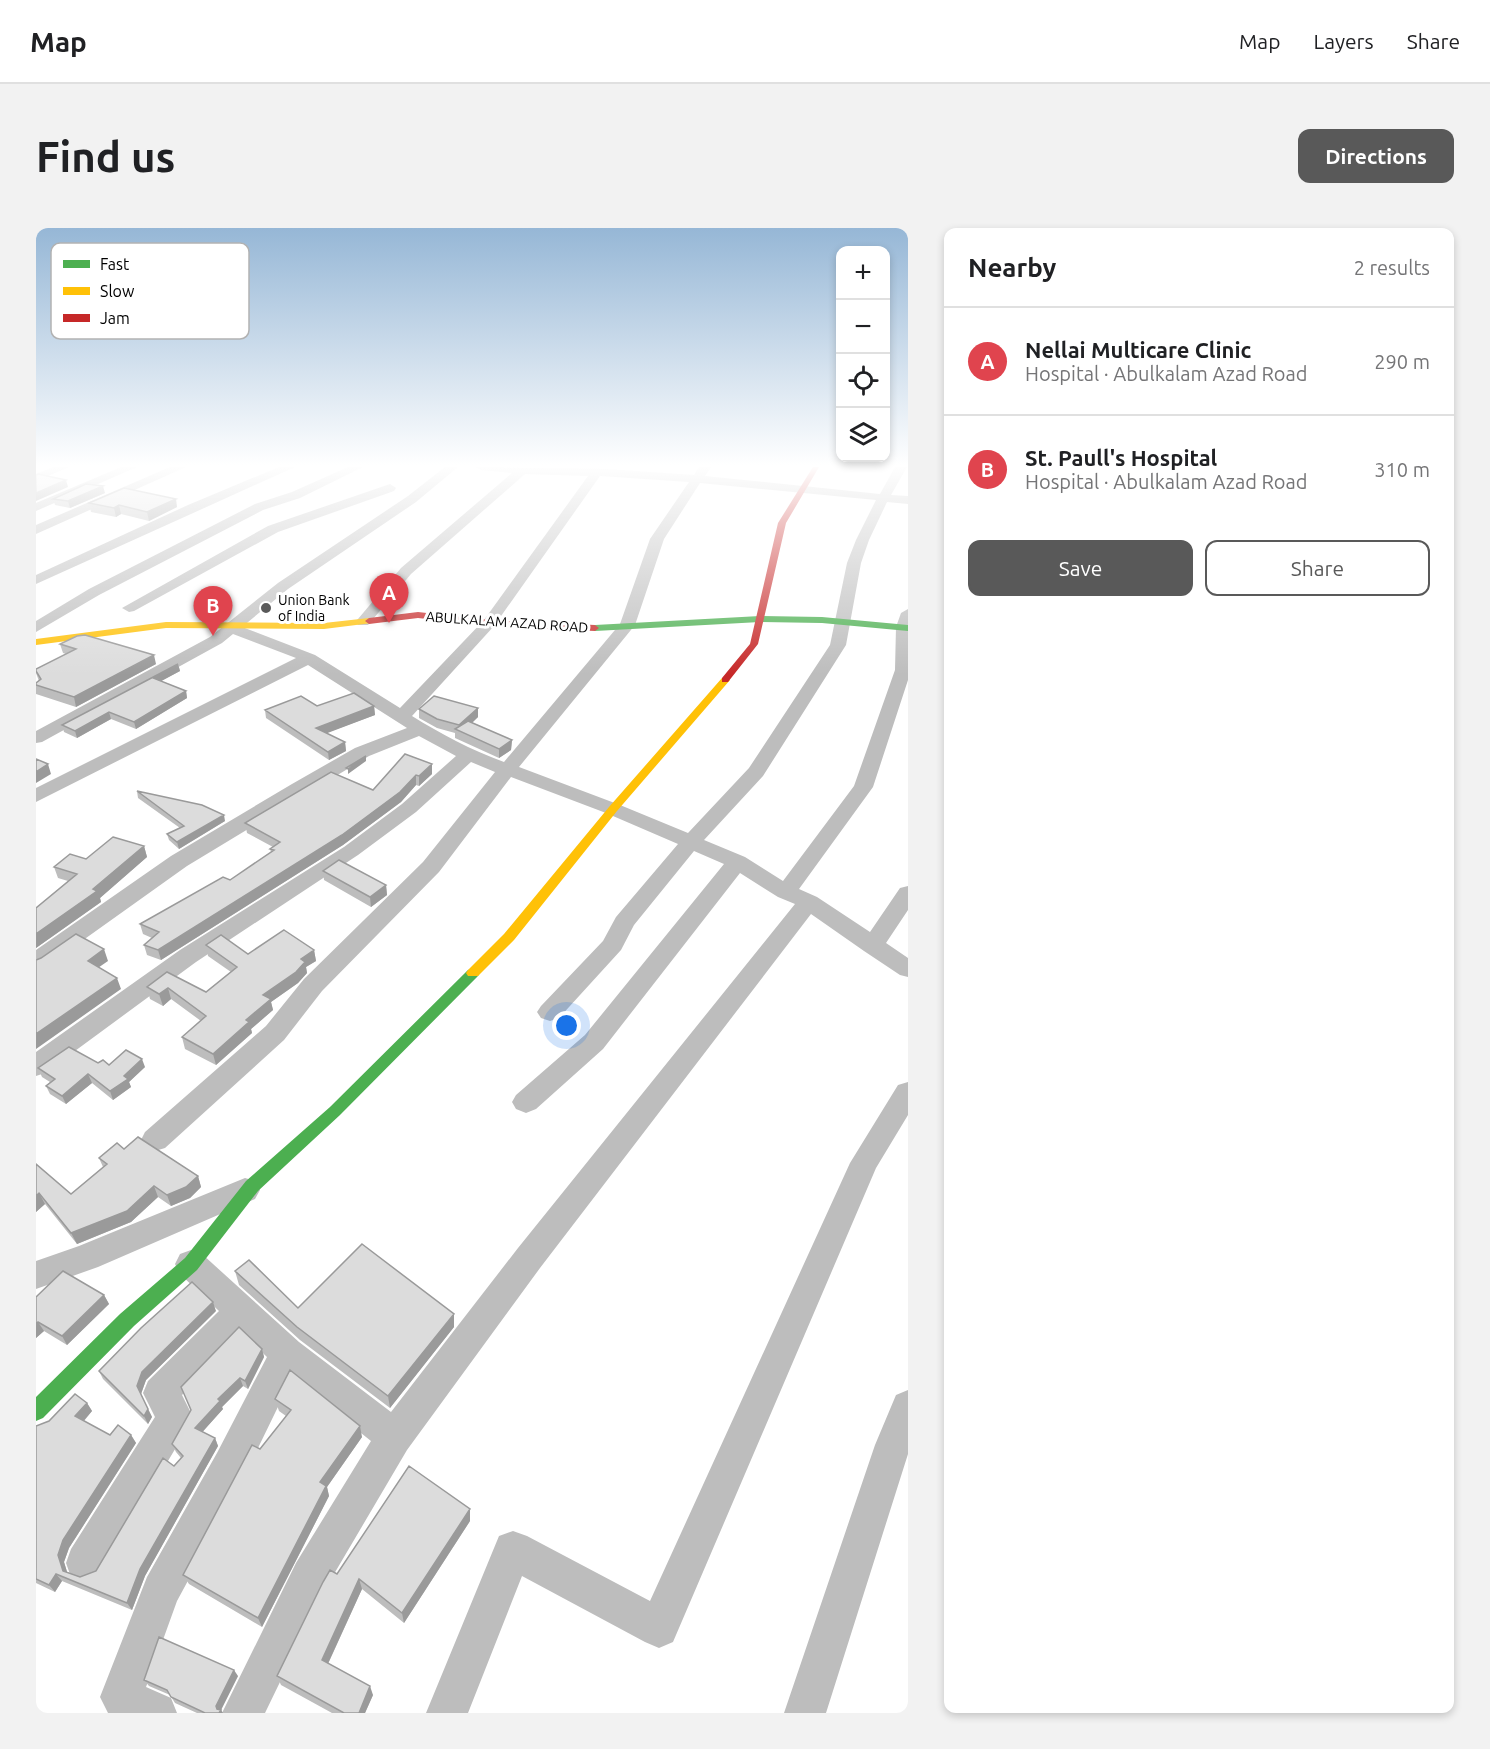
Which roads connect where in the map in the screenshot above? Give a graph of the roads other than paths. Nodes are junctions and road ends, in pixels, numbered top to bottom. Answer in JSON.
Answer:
{"nodes":[{"id":1,"x":131,"y":536,"type":"edge"},
{"id":2,"x":202,"y":536,"type":"edge"},
{"id":3,"x":261,"y":536,"type":"edge"},
{"id":4,"x":356,"y":536,"type":"edge"},
{"id":5,"x":446,"y":536,"type":"edge"},
{"id":6,"x":551,"y":536,"type":"edge"},
{"id":7,"x":659,"y":536,"type":"edge"},
{"id":8,"x":779,"y":536,"type":"edge"},
{"id":9,"x":866,"y":536,"type":"edge"},
{"id":10,"x":36,"y":580,"type":"edge"},
{"id":11,"x":129,"y":608,"type":"dead end"},
{"id":12,"x":760,"y":619,"type":"junction"},
{"id":13,"x":363,"y":622,"type":"junction"},
{"id":14,"x":846,"y":622,"type":"junction"},
{"id":15,"x":489,"y":623,"type":"junction"},
{"id":16,"x":907,"y":623,"type":"edge"},
{"id":17,"x":627,"y":625,"type":"junction"},
{"id":18,"x":234,"y":626,"type":"junction"},
{"id":19,"x":38,"y":639,"type":"edge"},
{"id":20,"x":309,"y":658,"type":"junction"},
{"id":21,"x":402,"y":716,"type":"junction"},
{"id":22,"x":420,"y":729,"type":"junction"},
{"id":23,"x":36,"y":738,"type":"edge"},
{"id":24,"x":468,"y":755,"type":"junction"},
{"id":25,"x":508,"y":770,"type":"junction"},
{"id":26,"x":36,"y":796,"type":"edge"},
{"id":27,"x":613,"y":809,"type":"junction"},
{"id":28,"x":691,"y":842,"type":"junction"},
{"id":29,"x":737,"y":861,"type":"junction"},
{"id":30,"x":908,"y":893,"type":"edge"},
{"id":31,"x":797,"y":897,"type":"junction"},
{"id":32,"x":872,"y":946,"type":"junction"},
{"id":33,"x":36,"y":962,"type":"edge"},
{"id":34,"x":908,"y":969,"type":"edge"},
{"id":35,"x":550,"y":1012,"type":"dead end"},
{"id":36,"x":36,"y":1066,"type":"edge"},
{"id":37,"x":908,"y":1092,"type":"edge"},
{"id":38,"x":526,"y":1102,"type":"dead end"},
{"id":39,"x":155,"y":1140,"type":"dead end"},
{"id":40,"x":252,"y":1186,"type":"junction"},
{"id":41,"x":191,"y":1264,"type":"junction"},
{"id":42,"x":36,"y":1275,"type":"edge"},
{"id":43,"x":241,"y":1312,"type":"junction"},
{"id":44,"x":287,"y":1353,"type":"junction"},
{"id":45,"x":908,"y":1407,"type":"edge"},
{"id":46,"x":36,"y":1411,"type":"edge"},
{"id":47,"x":394,"y":1437,"type":"junction"},
{"id":48,"x":86,"y":1563,"type":"dead end"},
{"id":49,"x":156,"y":1713,"type":"edge"},
{"id":50,"x":243,"y":1713,"type":"edge"},
{"id":51,"x":447,"y":1713,"type":"edge"},
{"id":52,"x":805,"y":1713,"type":"edge"}],
"edges":[{"from":1,"to":10,"type":"street"},
{"from":2,"to":19,"type":"street"},
{"from":3,"to":11,"type":"street"},
{"from":4,"to":18,"type":"street"},
{"from":5,"to":13,"type":"street"},
{"from":6,"to":15,"type":"street"},
{"from":7,"to":17,"type":"street"},
{"from":8,"to":12,"type":"street"},
{"from":9,"to":14,"type":"street"},
{"from":12,"to":14,"type":"street","name":"ABULKALAM AZAD ROAD"},
{"from":12,"to":17,"type":"street","name":"ABULKALAM AZAD ROAD"},
{"from":12,"to":27,"type":"street"},
{"from":13,"to":15,"type":"street","name":"ABULKALAM AZAD ROAD"},
{"from":13,"to":18,"type":"street","name":"ABULKALAM AZAD ROAD"},
{"from":14,"to":16,"type":"street","name":"ABULKALAM AZAD ROAD"},
{"from":14,"to":28,"type":"street"},
{"from":15,"to":17,"type":"street","name":"ABULKALAM AZAD ROAD"},
{"from":15,"to":21,"type":"street"},
{"from":16,"to":31,"type":"street"},
{"from":17,"to":25,"type":"street"},
{"from":18,"to":19,"type":"street","name":"ABULKALAM AZAD ROAD"},
{"from":18,"to":20,"type":"street"},
{"from":18,"to":23,"type":"street"},
{"from":20,"to":21,"type":"street"},
{"from":20,"to":26,"type":"street"},
{"from":21,"to":22,"type":"street"},
{"from":22,"to":24,"type":"street"},
{"from":22,"to":33,"type":"street"},
{"from":24,"to":25,"type":"street"},
{"from":24,"to":36,"type":"street"},
{"from":25,"to":27,"type":"street"},
{"from":25,"to":39,"type":"street"},
{"from":27,"to":28,"type":"street"},
{"from":27,"to":40,"type":"street"},
{"from":28,"to":29,"type":"street"},
{"from":28,"to":35,"type":"street"},
{"from":29,"to":31,"type":"street"},
{"from":29,"to":38,"type":"street"},
{"from":30,"to":32,"type":"street"},
{"from":31,"to":32,"type":"street"},
{"from":31,"to":47,"type":"street"},
{"from":32,"to":34,"type":"street"},
{"from":37,"to":51,"type":"street"},
{"from":40,"to":41,"type":"street"},
{"from":40,"to":42,"type":"street"},
{"from":41,"to":43,"type":"street"},
{"from":41,"to":46,"type":"street"},
{"from":43,"to":44,"type":"street"},
{"from":43,"to":48,"type":"street"},
{"from":44,"to":47,"type":"street"},
{"from":44,"to":49,"type":"street"},
{"from":45,"to":52,"type":"street"},
{"from":47,"to":50,"type":"street"}]}
